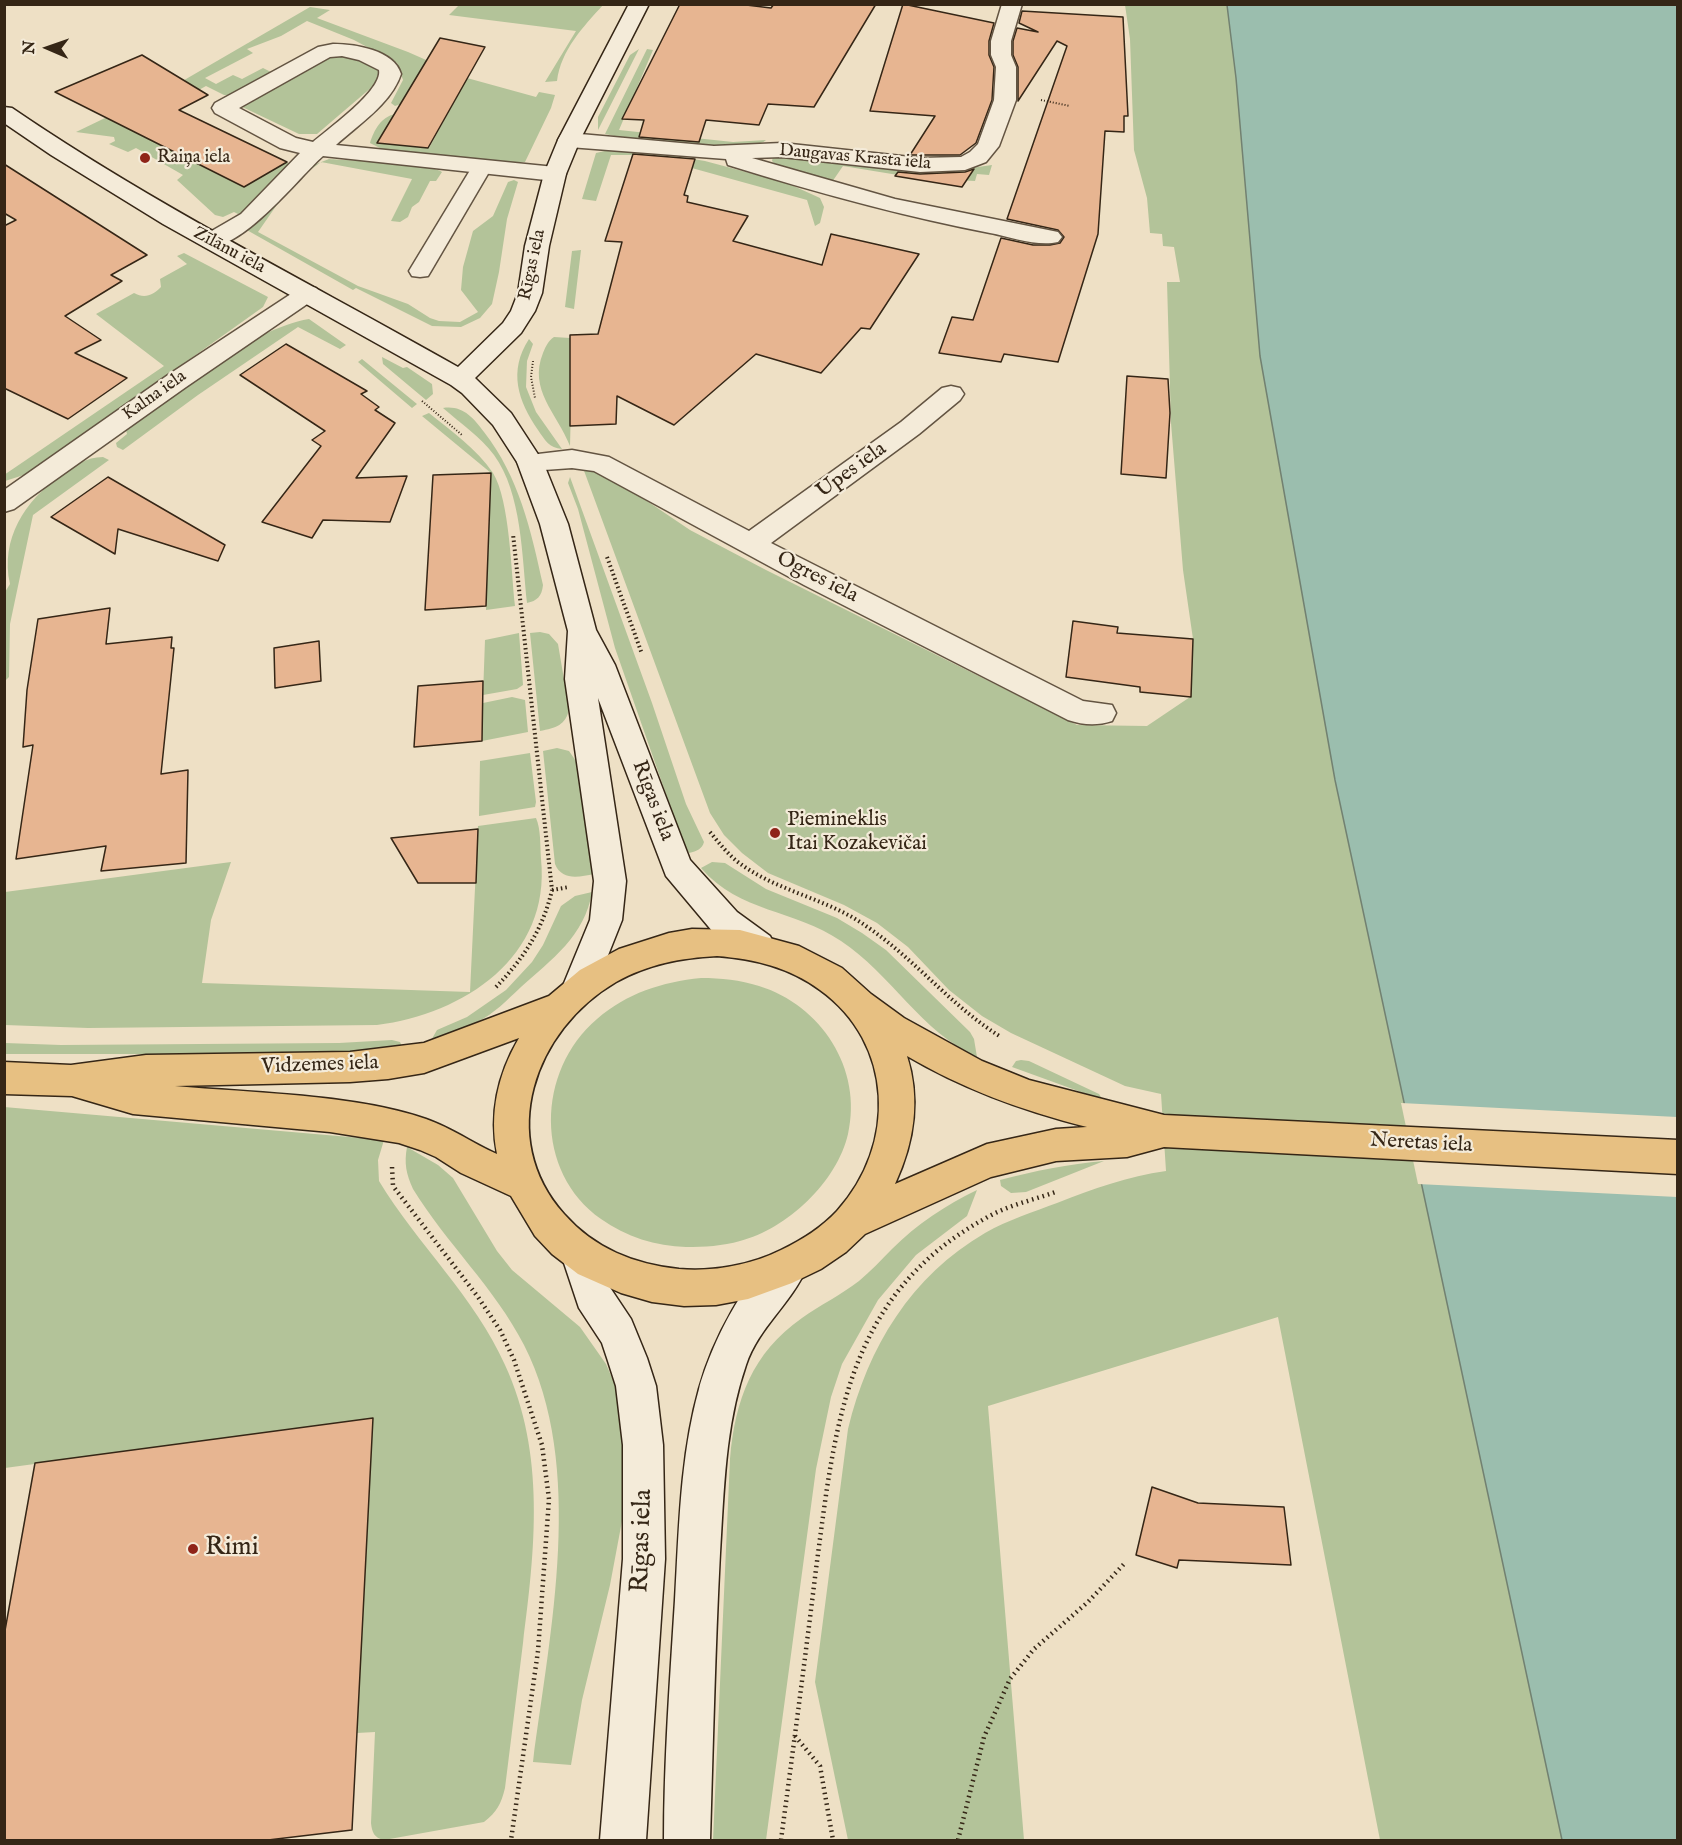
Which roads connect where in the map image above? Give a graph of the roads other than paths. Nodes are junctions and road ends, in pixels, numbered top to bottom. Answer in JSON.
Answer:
{"nodes":[{"id":1,"x":639,"y":4,"type":"edge"},
{"id":2,"x":1012,"y":4,"type":"edge"},
{"id":3,"x":4,"y":113,"type":"edge"},
{"id":4,"x":569,"y":140,"type":"junction"},
{"id":5,"x":319,"y":149,"type":"junction"},
{"id":6,"x":714,"y":153,"type":"junction"},
{"id":7,"x":482,"y":167,"type":"junction"},
{"id":8,"x":555,"y":174,"type":"junction"},
{"id":9,"x":1050,"y":237,"type":"dead end"},
{"id":10,"x":211,"y":241,"type":"junction"},
{"id":11,"x":420,"y":272,"type":"dead end"},
{"id":12,"x":308,"y":293,"type":"junction"},
{"id":13,"x":460,"y":379,"type":"junction"},
{"id":14,"x":951,"y":393,"type":"dead end"},
{"id":15,"x":530,"y":462,"type":"junction"},
{"id":16,"x":4,"y":503,"type":"edge"},
{"id":17,"x":751,"y":544,"type":"junction"},
{"id":18,"x":582,"y":630,"type":"junction"},
{"id":19,"x":1101,"y":713,"type":"dead end"},
{"id":20,"x":758,"y":946,"type":"junction"},
{"id":21,"x":569,"y":998,"type":"junction"},
{"id":22,"x":861,"y":1007,"type":"junction"},
{"id":23,"x":4,"y":1078,"type":"edge"},
{"id":24,"x":71,"y":1081,"type":"junction"},
{"id":25,"x":1164,"y":1131,"type":"junction"},
{"id":26,"x":1677,"y":1157,"type":"edge"},
{"id":27,"x":522,"y":1183,"type":"junction"},
{"id":28,"x":853,"y":1221,"type":"junction"},
{"id":29,"x":580,"y":1254,"type":"junction"},
{"id":30,"x":787,"y":1269,"type":"junction"},
{"id":31,"x":623,"y":1840,"type":"edge"},
{"id":32,"x":687,"y":1840,"type":"edge"}],
"edges":[{"from":1,"to":4,"type":"street","name":"Rīgas iela"},
{"from":2,"to":6,"type":"street","name":"Daugavas Krasta iela"},
{"from":3,"to":10,"type":"street","name":"Zīlānu iela"},
{"from":4,"to":6,"type":"street","name":"Daugavas Krasta iela"},
{"from":4,"to":8,"type":"street","name":"Rīgas iela"},
{"from":5,"to":5,"type":"street"},
{"from":5,"to":7,"type":"street"},
{"from":5,"to":10,"type":"street"},
{"from":6,"to":9,"type":"street"},
{"from":7,"to":8,"type":"street"},
{"from":7,"to":11,"type":"lane"},
{"from":8,"to":13,"type":"street","name":"Rīgas iela"},
{"from":10,"to":12,"type":"street","name":"Zīlānu iela"},
{"from":12,"to":13,"type":"street","name":"Zīlānu iela"},
{"from":12,"to":16,"type":"street","name":"Kalna iela"},
{"from":13,"to":15,"type":"street","name":"Rīgas iela"},
{"from":14,"to":17,"type":"street","name":"Upes iela"},
{"from":15,"to":17,"type":"street","name":"Ogres iela"},
{"from":15,"to":18,"type":"street","name":"Rīgas iela"},
{"from":17,"to":19,"type":"street","name":"Ogres iela"},
{"from":18,"to":20,"type":"street","name":"Rīgas iela"},
{"from":18,"to":21,"type":"street","name":"Rīgas iela"},
{"from":20,"to":21,"type":"main road"},
{"from":20,"to":22,"type":"main road"},
{"from":21,"to":24,"type":"main road","name":"Vidzemes iela"},
{"from":21,"to":27,"type":"main road"},
{"from":22,"to":25,"type":"main road"},
{"from":22,"to":28,"type":"main road"},
{"from":23,"to":24,"type":"main road","name":"Vidzemes iela"},
{"from":24,"to":27,"type":"main road","name":"Vidzemes iela"},
{"from":25,"to":26,"type":"main road","name":"Neretas iela"},
{"from":25,"to":28,"type":"main road"},
{"from":27,"to":29,"type":"main road"},
{"from":28,"to":30,"type":"main road"},
{"from":29,"to":30,"type":"main road"},
{"from":29,"to":31,"type":"street","name":"Rīgas iela"},
{"from":30,"to":32,"type":"street"}]}
